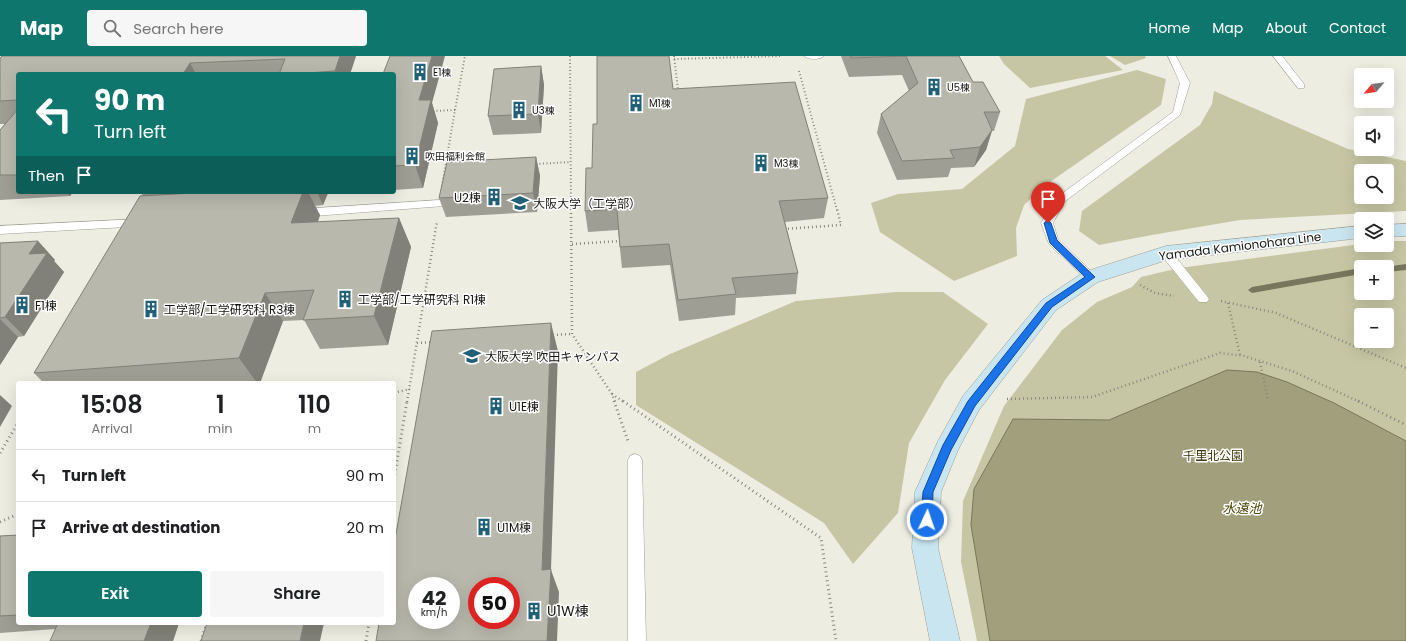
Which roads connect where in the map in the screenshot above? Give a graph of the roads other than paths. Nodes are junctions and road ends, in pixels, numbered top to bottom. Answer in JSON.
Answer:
{"nodes":[{"id":1,"x":808,"y":56,"type":"edge"},
{"id":2,"x":820,"y":56,"type":"edge"},
{"id":3,"x":1172,"y":56,"type":"edge"},
{"id":4,"x":1277,"y":56,"type":"edge"},
{"id":5,"x":1301,"y":86,"type":"dead end"},
{"id":6,"x":440,"y":204,"type":"edge"},
{"id":7,"x":292,"y":213,"type":"edge"},
{"id":8,"x":152,"y":222,"type":"edge"},
{"id":9,"x":0,"y":230,"type":"edge"},
{"id":10,"x":1406,"y":230,"type":"edge"},
{"id":11,"x":1394,"y":231,"type":"edge"},
{"id":12,"x":1354,"y":233,"type":"edge"},
{"id":13,"x":1166,"y":253,"type":"junction"},
{"id":14,"x":1091,"y":277,"type":"junction"},
{"id":15,"x":1203,"y":299,"type":"road end"},
{"id":16,"x":635,"y":460,"type":"road end"},
{"id":17,"x":637,"y":641,"type":"edge"},
{"id":18,"x":945,"y":641,"type":"edge"}],
"edges":[{"from":1,"to":2,"type":"lane"},
{"from":3,"to":14,"type":"lane"},
{"from":4,"to":5,"type":"lane"},
{"from":6,"to":7,"type":"lane"},
{"from":8,"to":9,"type":"lane"},
{"from":10,"to":11,"type":"main road"},
{"from":12,"to":13,"type":"main road","name":"Yamada Kamionohara Line"},
{"from":13,"to":14,"type":"main road","name":"Yamada Kamionohara Line"},
{"from":13,"to":15,"type":"lane"},
{"from":14,"to":18,"type":"main road","name":"Yamada Kamionohara Line"},
{"from":16,"to":17,"type":"lane"}]}
